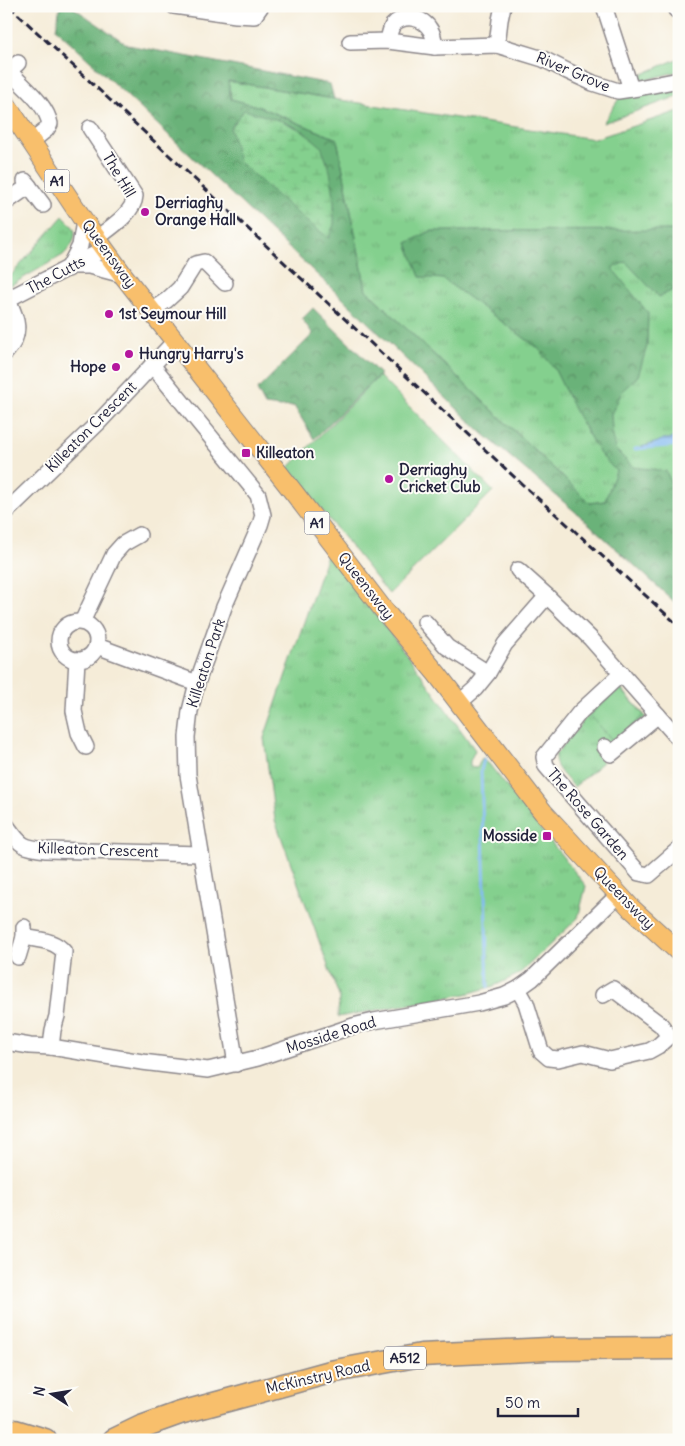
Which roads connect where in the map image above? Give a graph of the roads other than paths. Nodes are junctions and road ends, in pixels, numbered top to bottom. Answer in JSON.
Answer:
{"nodes":[{"id":1,"x":174,"y":6,"type":"edge"},
{"id":2,"x":261,"y":6,"type":"edge"},
{"id":3,"x":503,"y":6,"type":"edge"},
{"id":4,"x":604,"y":6,"type":"edge"},
{"id":5,"x":388,"y":41,"type":"junction"},
{"id":6,"x":350,"y":42,"type":"dead end"},
{"id":7,"x":497,"y":45,"type":"junction"},
{"id":8,"x":435,"y":47,"type":"junction"},
{"id":9,"x":18,"y":63,"type":"dead end"},
{"id":10,"x":679,"y":80,"type":"edge"},
{"id":11,"x":632,"y":89,"type":"junction"},
{"id":12,"x":8,"y":111,"type":"edge"},
{"id":13,"x":90,"y":128,"type":"dead end"},
{"id":14,"x":31,"y":142,"type":"junction"},
{"id":15,"x":6,"y":202,"type":"edge"},
{"id":16,"x":43,"y":205,"type":"dead end"},
{"id":17,"x":84,"y":221,"type":"junction"},
{"id":18,"x":101,"y":244,"type":"junction"},
{"id":19,"x":71,"y":267,"type":"junction"},
{"id":20,"x":123,"y":275,"type":"junction"},
{"id":21,"x":225,"y":283,"type":"dead end"},
{"id":22,"x":7,"y":300,"type":"edge"},
{"id":23,"x":151,"y":311,"type":"junction"},
{"id":24,"x":175,"y":341,"type":"junction"},
{"id":25,"x":6,"y":352,"type":"edge"},
{"id":26,"x":152,"y":365,"type":"junction"},
{"id":27,"x":6,"y":512,"type":"edge"},
{"id":28,"x":139,"y":535,"type":"dead end"},
{"id":29,"x":518,"y":570,"type":"dead end"},
{"id":30,"x":547,"y":596,"type":"junction"},
{"id":31,"x":82,"y":622,"type":"junction"},
{"id":32,"x":425,"y":622,"type":"dead end"},
{"id":33,"x":97,"y":646,"type":"junction"},
{"id":34,"x":76,"y":660,"type":"junction"},
{"id":35,"x":488,"y":673,"type":"junction"},
{"id":36,"x":622,"y":673,"type":"junction"},
{"id":37,"x":197,"y":683,"type":"junction"},
{"id":38,"x":459,"y":703,"type":"junction"},
{"id":39,"x":658,"y":715,"type":"junction"},
{"id":40,"x":679,"y":739,"type":"edge"},
{"id":41,"x":86,"y":746,"type":"dead end"},
{"id":42,"x":605,"y":747,"type":"dead end"},
{"id":43,"x":6,"y":825,"type":"edge"},
{"id":44,"x":679,"y":848,"type":"edge"},
{"id":45,"x":201,"y":854,"type":"junction"},
{"id":46,"x":619,"y":894,"type":"junction"},
{"id":47,"x":679,"y":952,"type":"edge"},
{"id":48,"x":18,"y":957,"type":"dead end"},
{"id":49,"x":611,"y":987,"type":"dead end"},
{"id":50,"x":518,"y":989,"type":"junction"},
{"id":51,"x":674,"y":1038,"type":"edge"},
{"id":52,"x":6,"y":1042,"type":"edge"},
{"id":53,"x":51,"y":1047,"type":"junction"},
{"id":54,"x":236,"y":1064,"type":"junction"},
{"id":55,"x":679,"y":1348,"type":"edge"},
{"id":56,"x":16,"y":1432,"type":"edge"},
{"id":57,"x":45,"y":1440,"type":"edge"},
{"id":58,"x":114,"y":1440,"type":"edge"}],
"edges":[{"from":1,"to":2,"type":"street"},
{"from":3,"to":7,"type":"street"},
{"from":4,"to":11,"type":"street"},
{"from":5,"to":6,"type":"street","name":"River Grove"},
{"from":5,"to":8,"type":"street","name":"River Grove"},
{"from":5,"to":8,"type":"street"},
{"from":7,"to":8,"type":"street","name":"River Grove"},
{"from":7,"to":11,"type":"street","name":"River Grove"},
{"from":9,"to":14,"type":"street"},
{"from":10,"to":11,"type":"street","name":"River Grove"},
{"from":12,"to":14,"type":"main road","name":"Queensway","number":"A1"},
{"from":13,"to":18,"type":"street","name":"The Hill"},
{"from":14,"to":17,"type":"main road","name":"Queensway","number":"A1"},
{"from":15,"to":16,"type":"street"},
{"from":17,"to":18,"type":"main road","name":"Queensway","number":"A1"},
{"from":17,"to":19,"type":"street"},
{"from":18,"to":19,"type":"street","name":"The Cutts"},
{"from":18,"to":20,"type":"main road","name":"Queensway","number":"A1"},
{"from":19,"to":20,"type":"street"},
{"from":19,"to":22,"type":"street","name":"The Cutts"},
{"from":20,"to":23,"type":"main road","name":"Queensway","number":"A1"},
{"from":21,"to":23,"type":"street"},
{"from":22,"to":25,"type":"street"},
{"from":23,"to":24,"type":"main road","name":"Queensway","number":"A1"},
{"from":24,"to":26,"type":"street","name":"Killeaton Crescent"},
{"from":24,"to":38,"type":"main road","name":"Queensway","number":"A1"},
{"from":26,"to":27,"type":"street","name":"Killeaton Crescent"},
{"from":26,"to":37,"type":"street","name":"Killeaton Park"},
{"from":28,"to":31,"type":"street"},
{"from":29,"to":30,"type":"street"},
{"from":30,"to":35,"type":"street"},
{"from":30,"to":36,"type":"street"},
{"from":31,"to":33,"type":"street"},
{"from":31,"to":34,"type":"street"},
{"from":32,"to":35,"type":"street"},
{"from":33,"to":34,"type":"street"},
{"from":33,"to":37,"type":"street"},
{"from":34,"to":41,"type":"street"},
{"from":35,"to":38,"type":"street"},
{"from":36,"to":39,"type":"street"},
{"from":36,"to":44,"type":"street","name":"The Rose Garden"},
{"from":37,"to":45,"type":"street","name":"Killeaton Park"},
{"from":38,"to":46,"type":"main road","name":"Queensway","number":"A1"},
{"from":39,"to":40,"type":"street"},
{"from":39,"to":42,"type":"street"},
{"from":43,"to":45,"type":"street","name":"Killeaton Crescent"},
{"from":45,"to":54,"type":"street","name":"Killeaton Park"},
{"from":46,"to":47,"type":"main road","name":"Queensway","number":"A1"},
{"from":46,"to":50,"type":"street","name":"Mosside Road"},
{"from":48,"to":53,"type":"street"},
{"from":49,"to":51,"type":"street"},
{"from":50,"to":51,"type":"street"},
{"from":50,"to":54,"type":"street","name":"Mosside Road"},
{"from":52,"to":53,"type":"street","name":"Mosside Road"},
{"from":53,"to":54,"type":"street","name":"Mosside Road"},
{"from":55,"to":58,"type":"highway","name":"McKinstry Road","number":"A512"},
{"from":56,"to":57,"type":"highway"}]}
